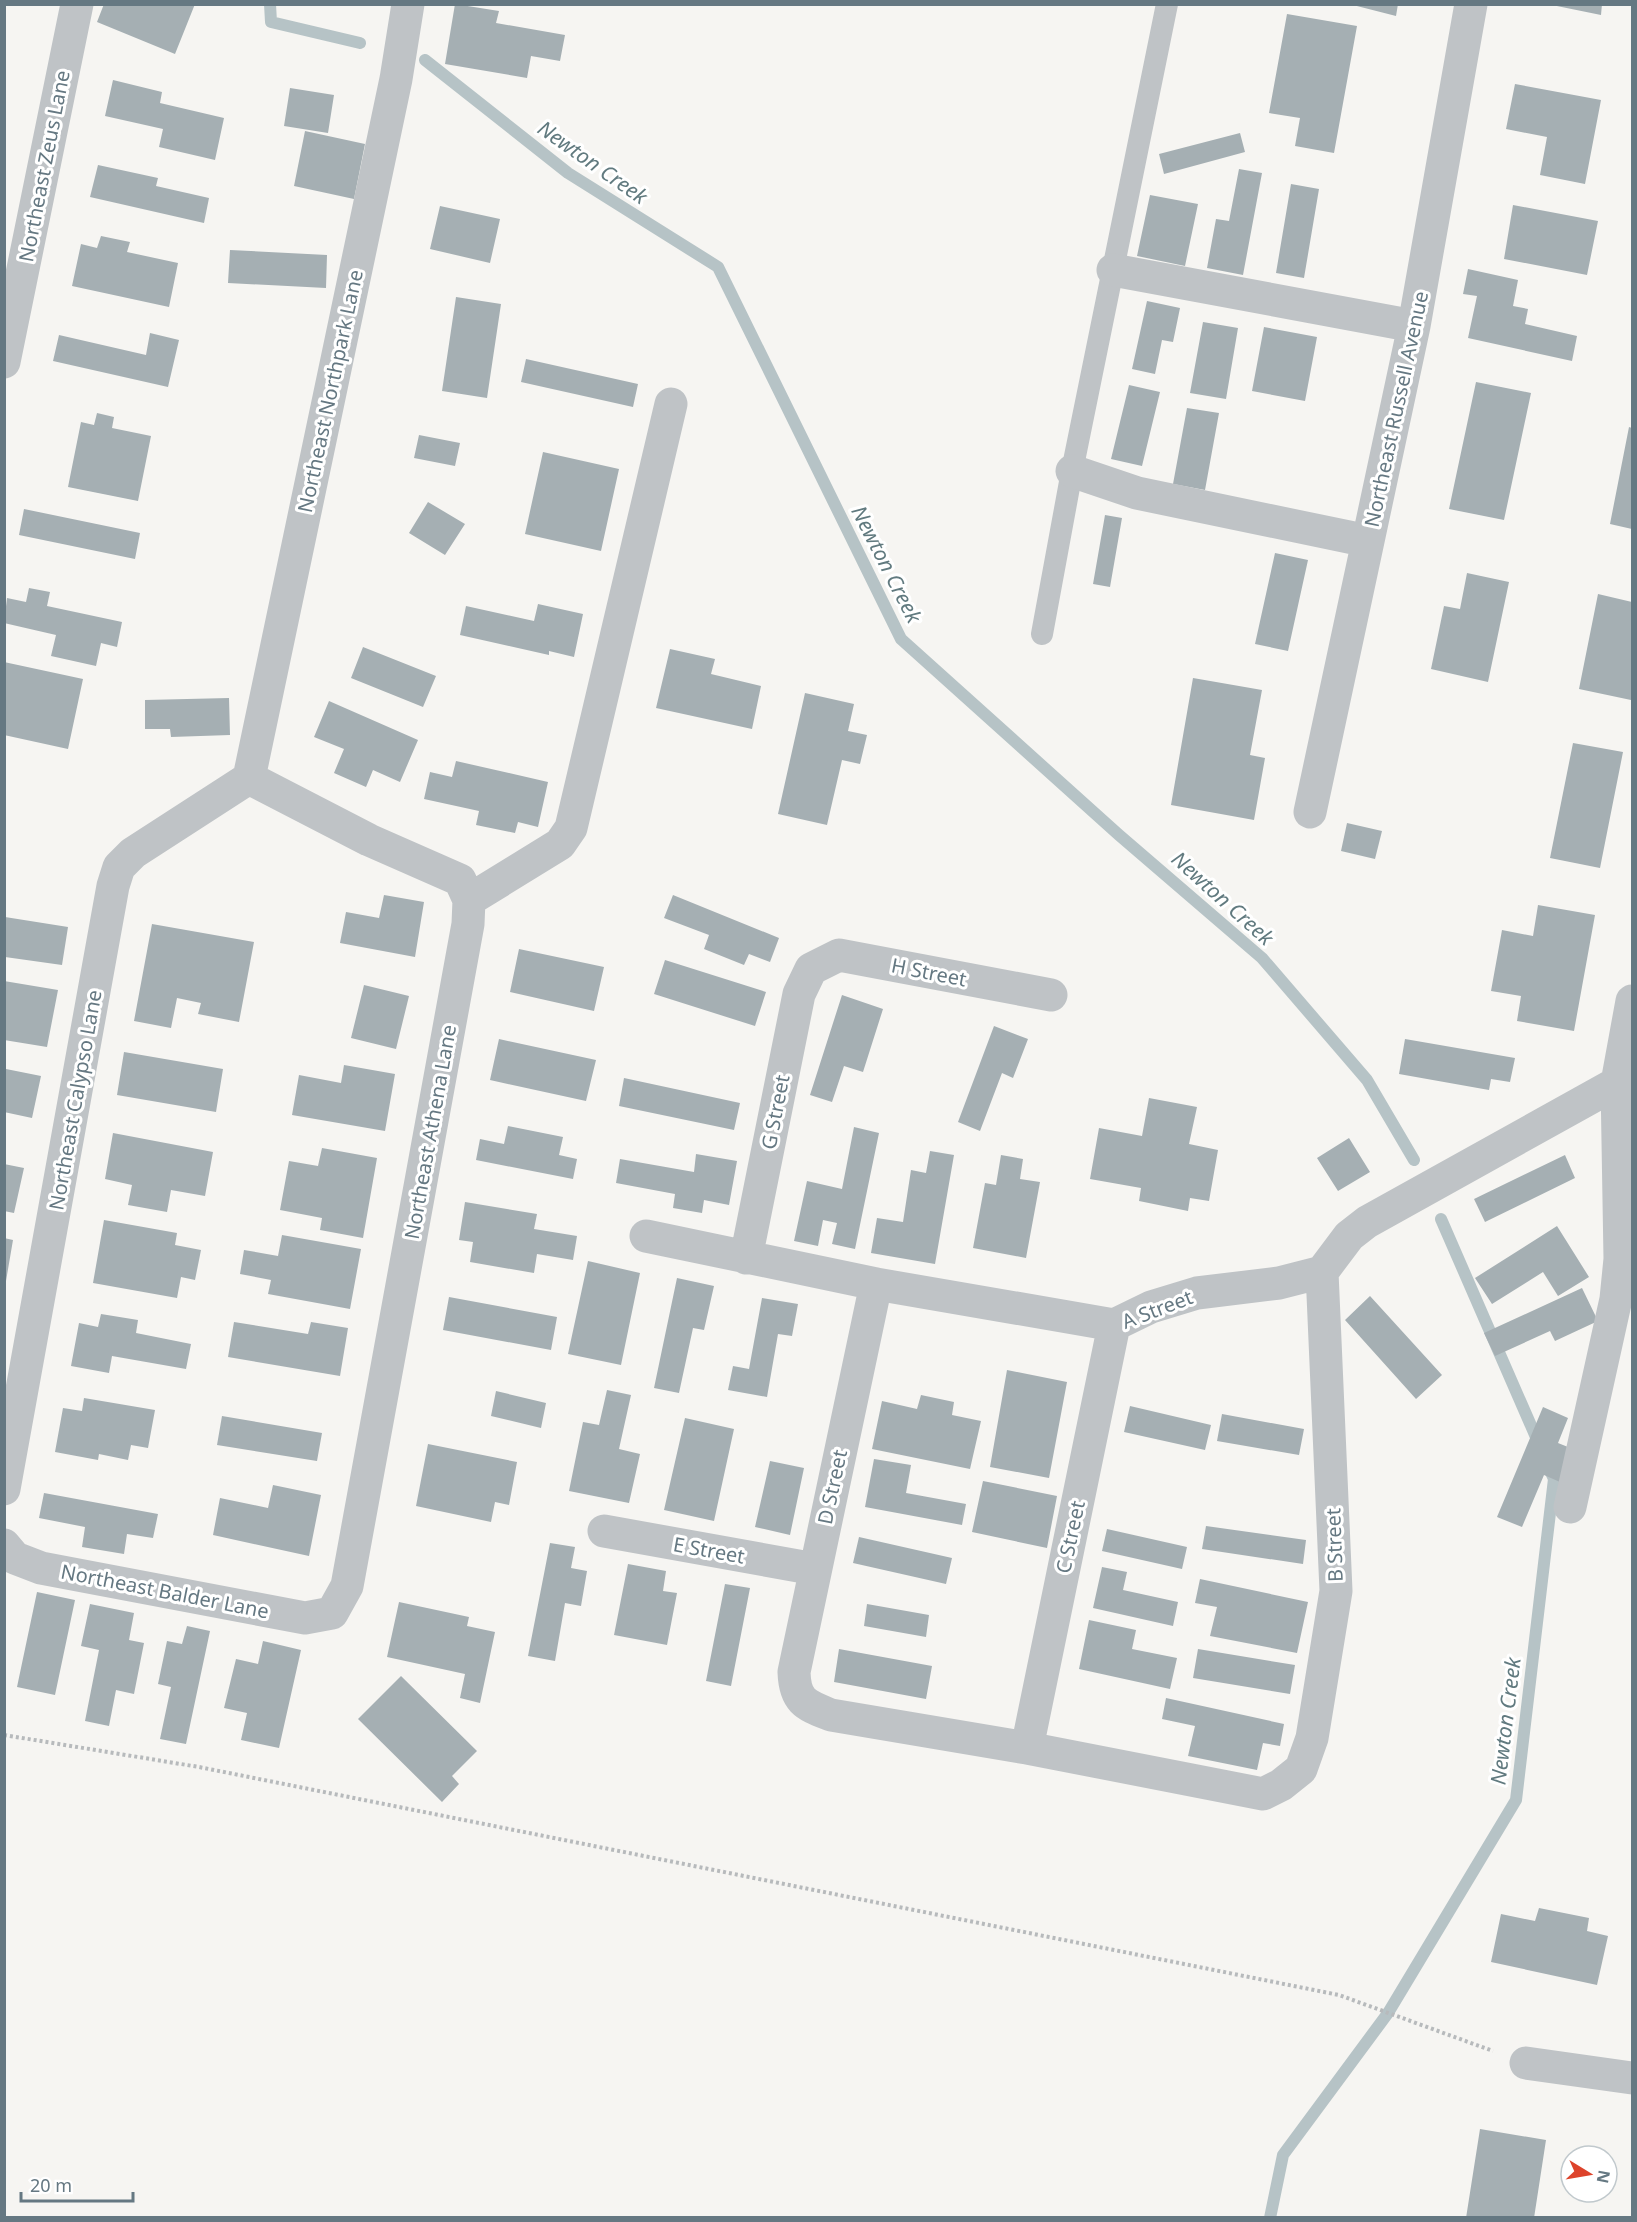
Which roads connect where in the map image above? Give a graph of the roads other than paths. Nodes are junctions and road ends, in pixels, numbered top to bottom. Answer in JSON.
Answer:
{"nodes":[{"id":1,"x":77,"y":4,"type":"edge"},
{"id":2,"x":408,"y":4,"type":"edge"},
{"id":3,"x":1167,"y":4,"type":"edge"},
{"id":4,"x":1471,"y":4,"type":"edge"},
{"id":5,"x":1113,"y":270,"type":"junction"},
{"id":6,"x":1414,"y":326,"type":"junction"},
{"id":7,"x":4,"y":362,"type":"edge"},
{"id":8,"x":671,"y":404,"type":"dead end"},
{"id":9,"x":1072,"y":471,"type":"junction"},
{"id":10,"x":1368,"y":541,"type":"junction"},
{"id":11,"x":1042,"y":634,"type":"dead end"},
{"id":12,"x":249,"y":778,"type":"junction"},
{"id":13,"x":1310,"y":812,"type":"dead end"},
{"id":14,"x":469,"y":900,"type":"junction"},
{"id":15,"x":811,"y":969,"type":"joint"},
{"id":16,"x":1051,"y":995,"type":"dead end"},
{"id":17,"x":1632,"y":1001,"type":"edge"},
{"id":18,"x":1617,"y":1083,"type":"junction"},
{"id":19,"x":646,"y":1236,"type":"dead end"},
{"id":20,"x":747,"y":1258,"type":"junction"},
{"id":21,"x":1322,"y":1272,"type":"junction"},
{"id":22,"x":876,"y":1284,"type":"junction"},
{"id":23,"x":1114,"y":1326,"type":"junction"},
{"id":24,"x":4,"y":1489,"type":"edge"},
{"id":25,"x":1569,"y":1507,"type":"dead end"},
{"id":26,"x":604,"y":1531,"type":"dead end"},
{"id":27,"x":4,"y":1545,"type":"edge"},
{"id":28,"x":815,"y":1569,"type":"junction"},
{"id":29,"x":332,"y":1613,"type":"joint"},
{"id":30,"x":1027,"y":1748,"type":"junction"},
{"id":31,"x":1526,"y":2063,"type":"road end"},
{"id":32,"x":1632,"y":2078,"type":"edge"}],
"edges":[{"from":1,"to":7,"type":"street","name":"Northeast Zeus Lane"},
{"from":2,"to":12,"type":"street","name":"Northeast Northpark Lane"},
{"from":3,"to":5,"type":"lane"},
{"from":4,"to":6,"type":"street","name":"Northeast Russell Avenue"},
{"from":5,"to":6,"type":"street"},
{"from":5,"to":9,"type":"lane"},
{"from":6,"to":10,"type":"street","name":"Northeast Russell Avenue"},
{"from":8,"to":14,"type":"street"},
{"from":9,"to":10,"type":"street"},
{"from":9,"to":11,"type":"lane"},
{"from":10,"to":13,"type":"street","name":"Northeast Russell Avenue"},
{"from":12,"to":14,"type":"street"},
{"from":12,"to":24,"type":"street","name":"Northeast Calypso Lane"},
{"from":14,"to":29,"type":"street","name":"Northeast Athena Lane"},
{"from":15,"to":16,"type":"street","name":"H Street"},
{"from":15,"to":20,"type":"street","name":"G Street"},
{"from":17,"to":18,"type":"street"},
{"from":18,"to":21,"type":"street"},
{"from":18,"to":25,"type":"street"},
{"from":19,"to":20,"type":"street","name":"A Street"},
{"from":20,"to":22,"type":"street","name":"A Street"},
{"from":21,"to":23,"type":"street","name":"A Street"},
{"from":21,"to":30,"type":"street","name":"B Street"},
{"from":22,"to":23,"type":"street","name":"A Street"},
{"from":22,"to":28,"type":"street","name":"D Street"},
{"from":23,"to":30,"type":"street","name":"C Street"},
{"from":26,"to":28,"type":"street","name":"E Street"},
{"from":27,"to":29,"type":"street","name":"Northeast Balder Lane"},
{"from":28,"to":30,"type":"street","name":"D Street"},
{"from":31,"to":32,"type":"street"}]}
